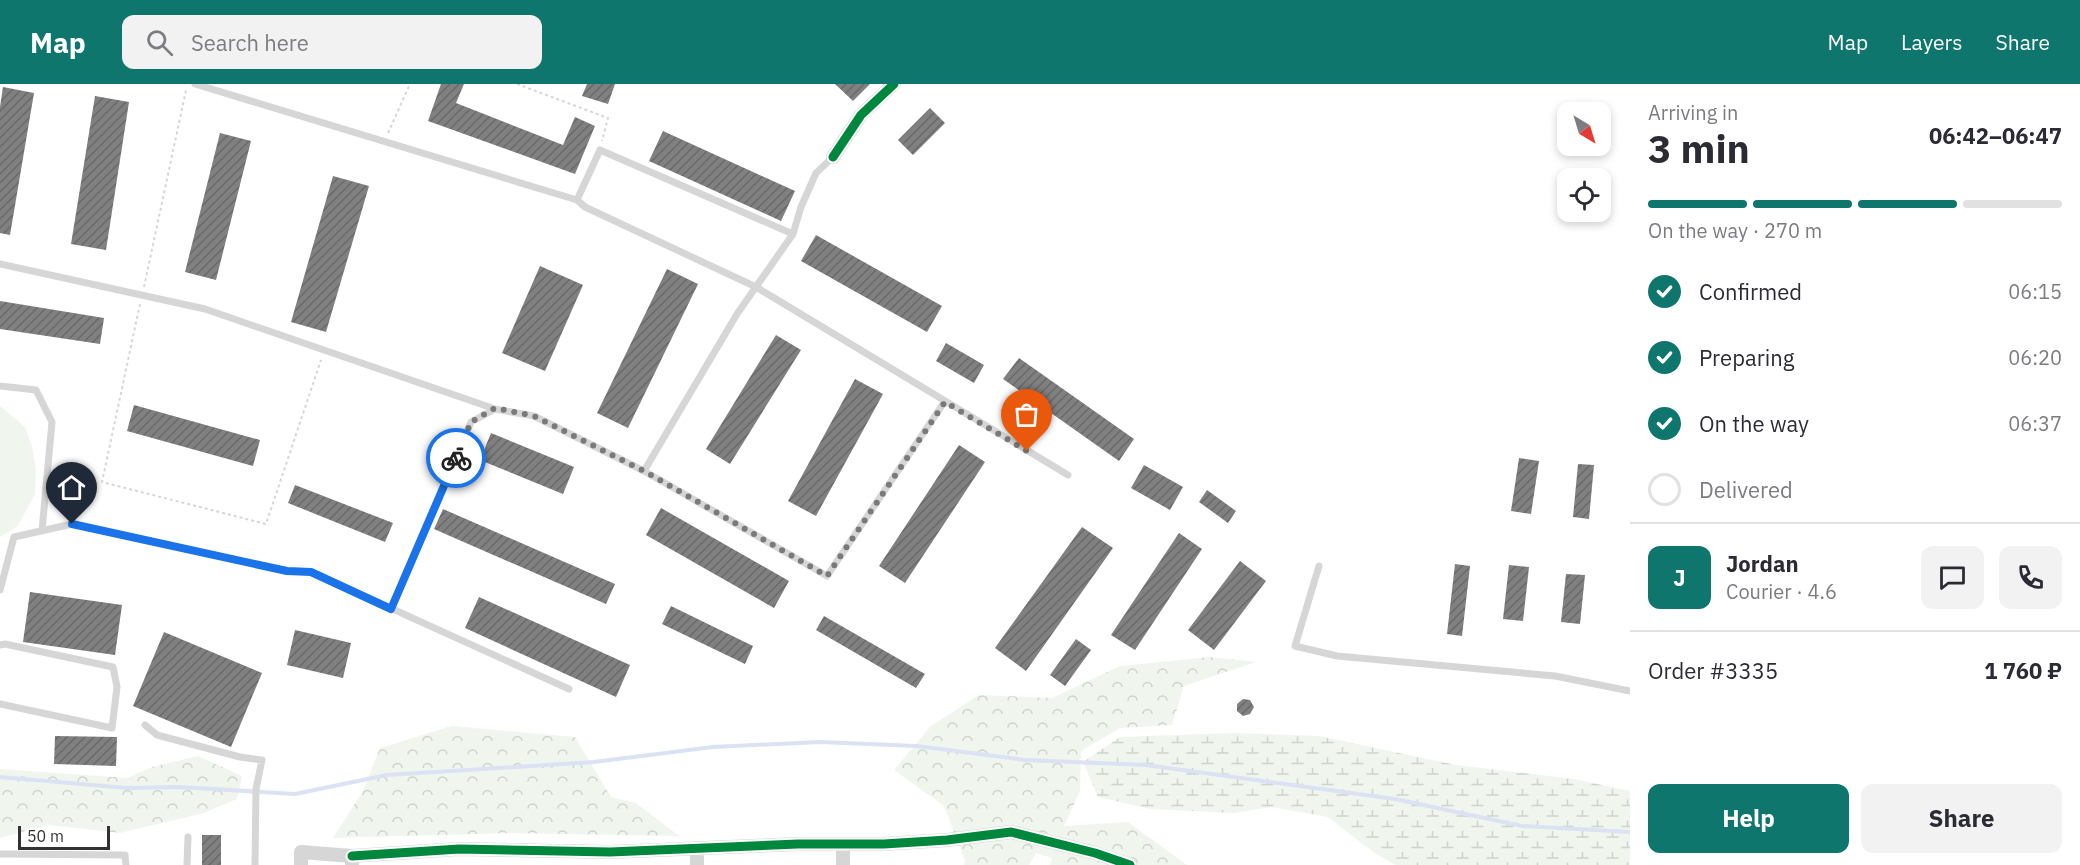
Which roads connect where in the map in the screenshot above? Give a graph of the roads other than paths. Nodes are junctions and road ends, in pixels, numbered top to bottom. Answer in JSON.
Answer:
{"nodes":[{"id":1,"x":195,"y":84,"type":"edge"},
{"id":2,"x":894,"y":84,"type":"edge"},
{"id":3,"x":833,"y":157,"type":"joint"},
{"id":4,"x":577,"y":200,"type":"junction"},
{"id":5,"x":793,"y":234,"type":"junction"},
{"id":6,"x":0,"y":264,"type":"edge"},
{"id":7,"x":756,"y":287,"type":"junction"},
{"id":8,"x":0,"y":386,"type":"edge"},
{"id":9,"x":945,"y":402,"type":"junction"},
{"id":10,"x":495,"y":408,"type":"junction"},
{"id":11,"x":644,"y":471,"type":"junction"},
{"id":12,"x":1068,"y":476,"type":"dead end"},
{"id":13,"x":42,"y":531,"type":"junction"},
{"id":14,"x":1318,"y":566,"type":"dead end"},
{"id":15,"x":0,"y":590,"type":"edge"},
{"id":16,"x":391,"y":609,"type":"junction"},
{"id":17,"x":0,"y":645,"type":"edge"},
{"id":18,"x":569,"y":689,"type":"dead end"},
{"id":19,"x":1630,"y":691,"type":"edge"},
{"id":20,"x":0,"y":704,"type":"edge"},
{"id":21,"x":145,"y":725,"type":"dead end"},
{"id":22,"x":188,"y":837,"type":"dead end"},
{"id":23,"x":843,"y":844,"type":"junction"},
{"id":24,"x":697,"y":849,"type":"junction"},
{"id":25,"x":531,"y":850,"type":"junction"},
{"id":26,"x":0,"y":854,"type":"edge"},
{"id":27,"x":321,"y":859,"type":"edge"},
{"id":28,"x":352,"y":861,"type":"edge"},
{"id":29,"x":126,"y":865,"type":"edge"},
{"id":30,"x":187,"y":865,"type":"edge"},
{"id":31,"x":255,"y":865,"type":"edge"},
{"id":32,"x":301,"y":865,"type":"edge"},
{"id":33,"x":531,"y":865,"type":"edge"},
{"id":34,"x":697,"y":865,"type":"edge"},
{"id":35,"x":843,"y":865,"type":"edge"},
{"id":36,"x":1130,"y":865,"type":"edge"}],
"edges":[{"from":1,"to":4,"type":"lane"},
{"from":2,"to":3,"type":"street"},
{"from":3,"to":5,"type":"lane"},
{"from":4,"to":5,"type":"lane"},
{"from":4,"to":7,"type":"lane"},
{"from":5,"to":7,"type":"lane"},
{"from":6,"to":10,"type":"lane"},
{"from":7,"to":9,"type":"lane"},
{"from":7,"to":11,"type":"lane"},
{"from":8,"to":13,"type":"lane"},
{"from":9,"to":11,"type":"lane"},
{"from":9,"to":12,"type":"lane"},
{"from":10,"to":11,"type":"lane"},
{"from":10,"to":16,"type":"lane"},
{"from":13,"to":15,"type":"lane"},
{"from":13,"to":16,"type":"lane"},
{"from":14,"to":19,"type":"lane"},
{"from":16,"to":18,"type":"lane"},
{"from":17,"to":20,"type":"lane"},
{"from":21,"to":31,"type":"lane"},
{"from":22,"to":30,"type":"lane"},
{"from":23,"to":24,"type":"street"},
{"from":23,"to":35,"type":"street"},
{"from":23,"to":36,"type":"street"},
{"from":24,"to":25,"type":"street"},
{"from":24,"to":34,"type":"street"},
{"from":25,"to":28,"type":"street"},
{"from":25,"to":33,"type":"street"},
{"from":26,"to":29,"type":"lane"},
{"from":27,"to":28,"type":"street"},
{"from":27,"to":32,"type":"street"}]}
